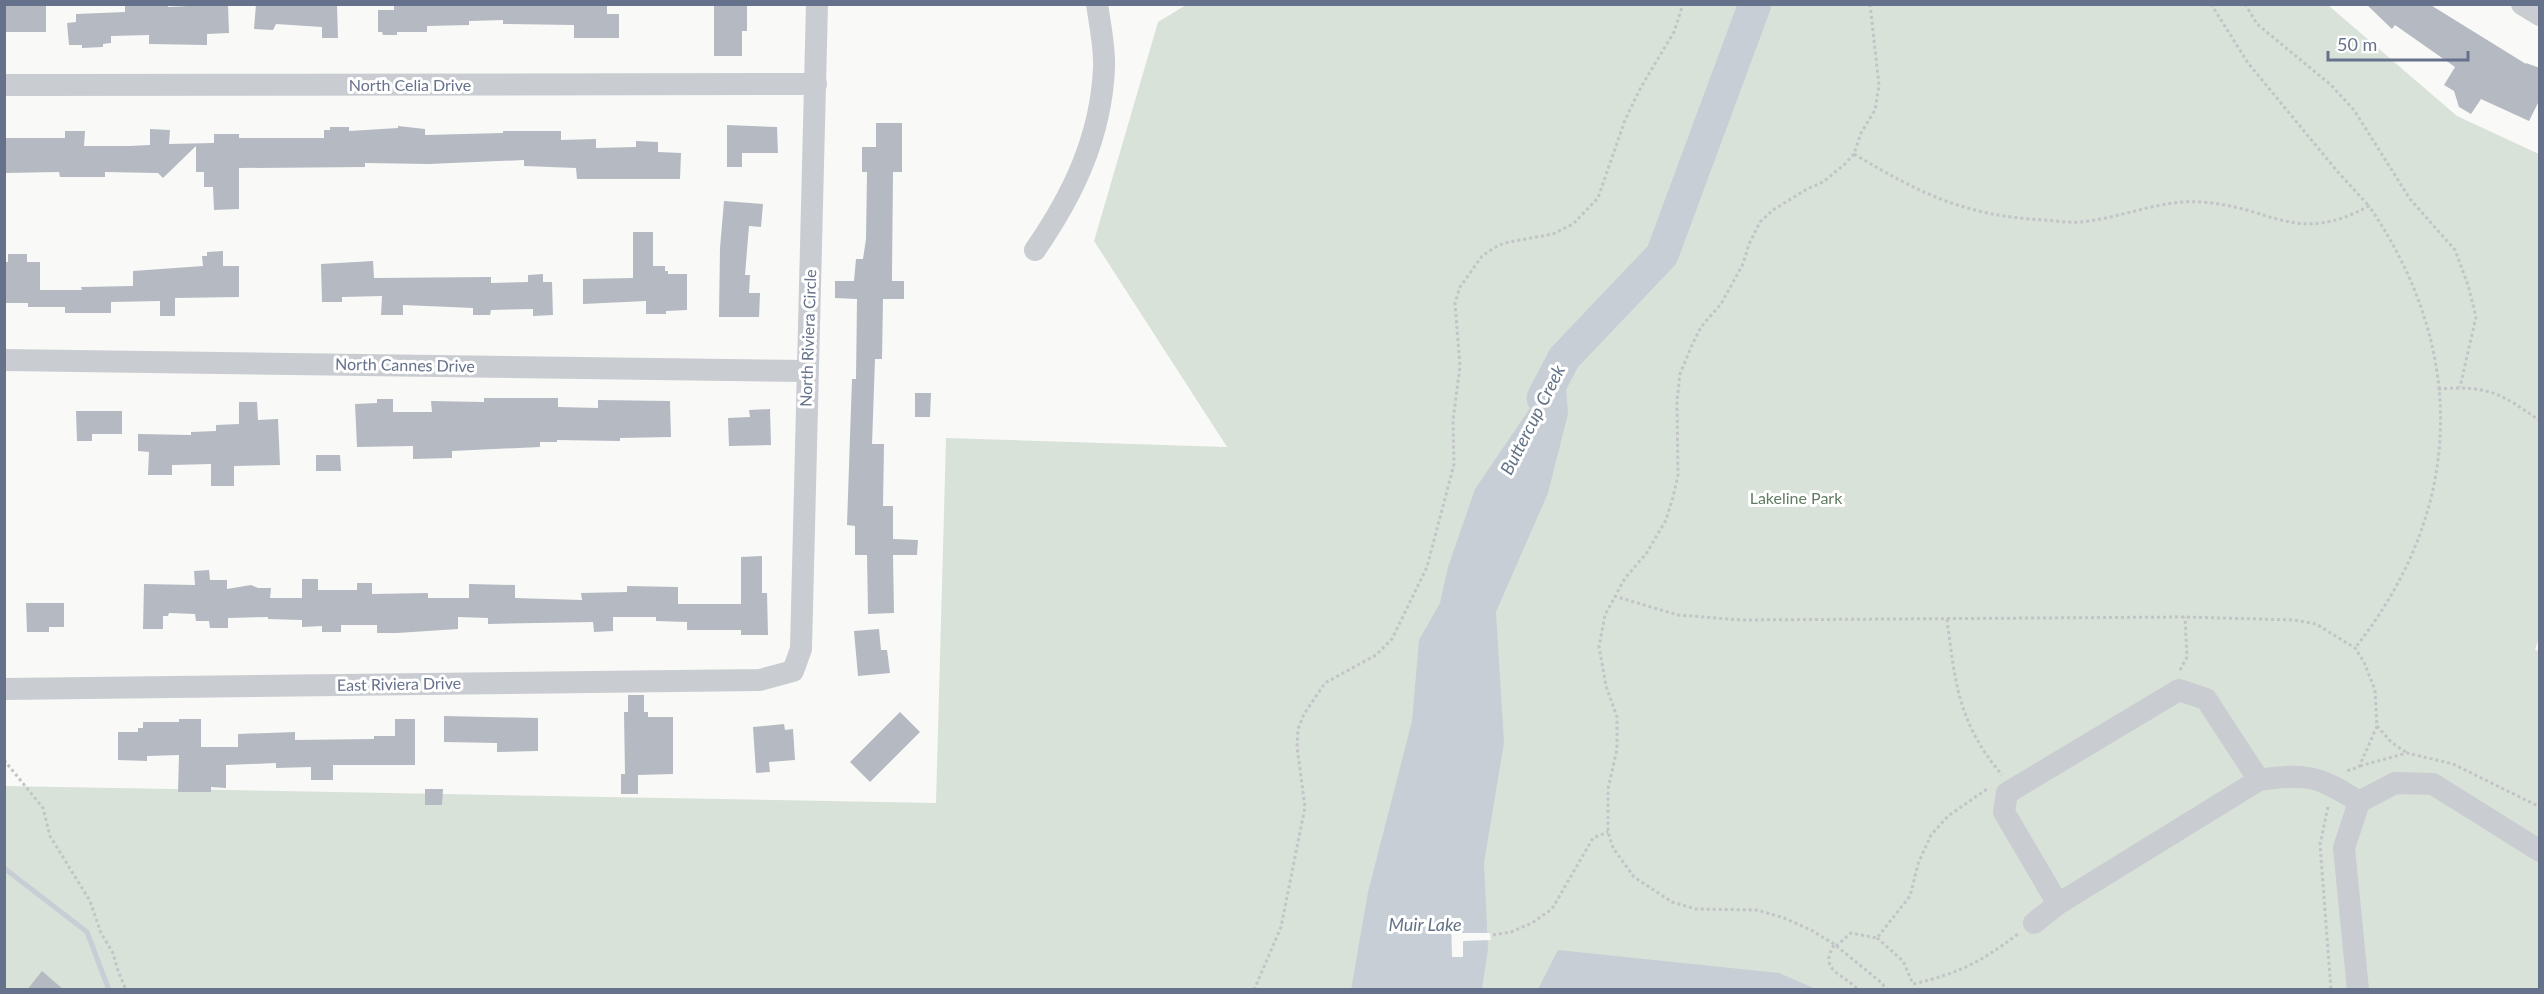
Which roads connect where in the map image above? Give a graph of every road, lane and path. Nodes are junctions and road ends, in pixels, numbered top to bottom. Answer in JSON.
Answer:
{"nodes":[{"id":1,"x":817,"y":4,"type":"edge"},
{"id":2,"x":1097,"y":4,"type":"edge"},
{"id":3,"x":1683,"y":4,"type":"edge"},
{"id":4,"x":1869,"y":4,"type":"edge"},
{"id":5,"x":2211,"y":4,"type":"edge"},
{"id":6,"x":2245,"y":4,"type":"edge"},
{"id":7,"x":2522,"y":4,"type":"edge"},
{"id":8,"x":2540,"y":15,"type":"edge"},
{"id":9,"x":816,"y":84,"type":"junction"},
{"id":10,"x":4,"y":85,"type":"edge"},
{"id":11,"x":1854,"y":154,"type":"junction"},
{"id":12,"x":2369,"y":206,"type":"junction"},
{"id":13,"x":1035,"y":250,"type":"dead end"},
{"id":14,"x":4,"y":360,"type":"edge"},
{"id":15,"x":806,"y":371,"type":"junction"},
{"id":16,"x":2460,"y":387,"type":"junction"},
{"id":17,"x":2438,"y":388,"type":"junction"},
{"id":18,"x":2540,"y":421,"type":"edge"},
{"id":19,"x":1614,"y":596,"type":"junction"},
{"id":20,"x":1947,"y":619,"type":"junction"},
{"id":21,"x":2355,"y":648,"type":"junction"},
{"id":22,"x":793,"y":671,"type":"joint"},
{"id":23,"x":4,"y":689,"type":"edge"},
{"id":24,"x":2377,"y":726,"type":"junction"},
{"id":25,"x":2407,"y":753,"type":"dead end"},
{"id":26,"x":4,"y":760,"type":"edge"},
{"id":27,"x":2342,"y":776,"type":"dead end"},
{"id":28,"x":2005,"y":778,"type":"dead end"},
{"id":29,"x":2259,"y":780,"type":"junction"},
{"id":30,"x":1995,"y":784,"type":"dead end"},
{"id":31,"x":2359,"y":802,"type":"junction"},
{"id":32,"x":2329,"y":804,"type":"dead end"},
{"id":33,"x":1608,"y":832,"type":"junction"},
{"id":34,"x":2540,"y":851,"type":"edge"},
{"id":35,"x":2058,"y":904,"type":"junction"},
{"id":36,"x":2034,"y":922,"type":"joint"},
{"id":37,"x":1493,"y":935,"type":"dead end"},
{"id":38,"x":1877,"y":938,"type":"junction"},
{"id":39,"x":1835,"y":945,"type":"junction"},
{"id":40,"x":126,"y":990,"type":"edge"},
{"id":41,"x":1254,"y":990,"type":"edge"},
{"id":42,"x":1858,"y":990,"type":"edge"},
{"id":43,"x":1885,"y":990,"type":"edge"},
{"id":44,"x":2331,"y":990,"type":"edge"},
{"id":45,"x":2358,"y":990,"type":"edge"}],
"edges":[{"from":1,"to":9,"type":"street","name":"North Riviera Circle"},
{"from":2,"to":13,"type":"street"},
{"from":3,"to":41,"type":"path"},
{"from":4,"to":11,"type":"path"},
{"from":5,"to":12,"type":"path"},
{"from":6,"to":16,"type":"path"},
{"from":7,"to":8,"type":"street"},
{"from":9,"to":10,"type":"street","name":"North Celia Drive"},
{"from":9,"to":15,"type":"street","name":"North Riviera Circle"},
{"from":11,"to":12,"type":"path"},
{"from":11,"to":19,"type":"path"},
{"from":12,"to":17,"type":"path"},
{"from":14,"to":15,"type":"street","name":"North Cannes Drive"},
{"from":15,"to":22,"type":"street","name":"North Riviera Circle"},
{"from":16,"to":17,"type":"path"},
{"from":16,"to":18,"type":"path"},
{"from":17,"to":21,"type":"path"},
{"from":19,"to":20,"type":"path"},
{"from":19,"to":33,"type":"path"},
{"from":20,"to":21,"type":"path"},
{"from":20,"to":28,"type":"path"},
{"from":21,"to":24,"type":"path"},
{"from":22,"to":23,"type":"street","name":"East Riviera Drive"},
{"from":24,"to":25,"type":"path"},
{"from":24,"to":27,"type":"path"},
{"from":26,"to":40,"type":"path"},
{"from":29,"to":31,"type":"street"},
{"from":29,"to":35,"type":"street"},
{"from":29,"to":35,"type":"street"},
{"from":30,"to":38,"type":"path"},
{"from":31,"to":34,"type":"street"},
{"from":31,"to":45,"type":"street"},
{"from":32,"to":44,"type":"path"},
{"from":33,"to":37,"type":"path"},
{"from":33,"to":39,"type":"path"},
{"from":35,"to":36,"type":"street"},
{"from":36,"to":38,"type":"path"},
{"from":38,"to":39,"type":"path"},
{"from":39,"to":42,"type":"path"},
{"from":39,"to":43,"type":"path"}]}
